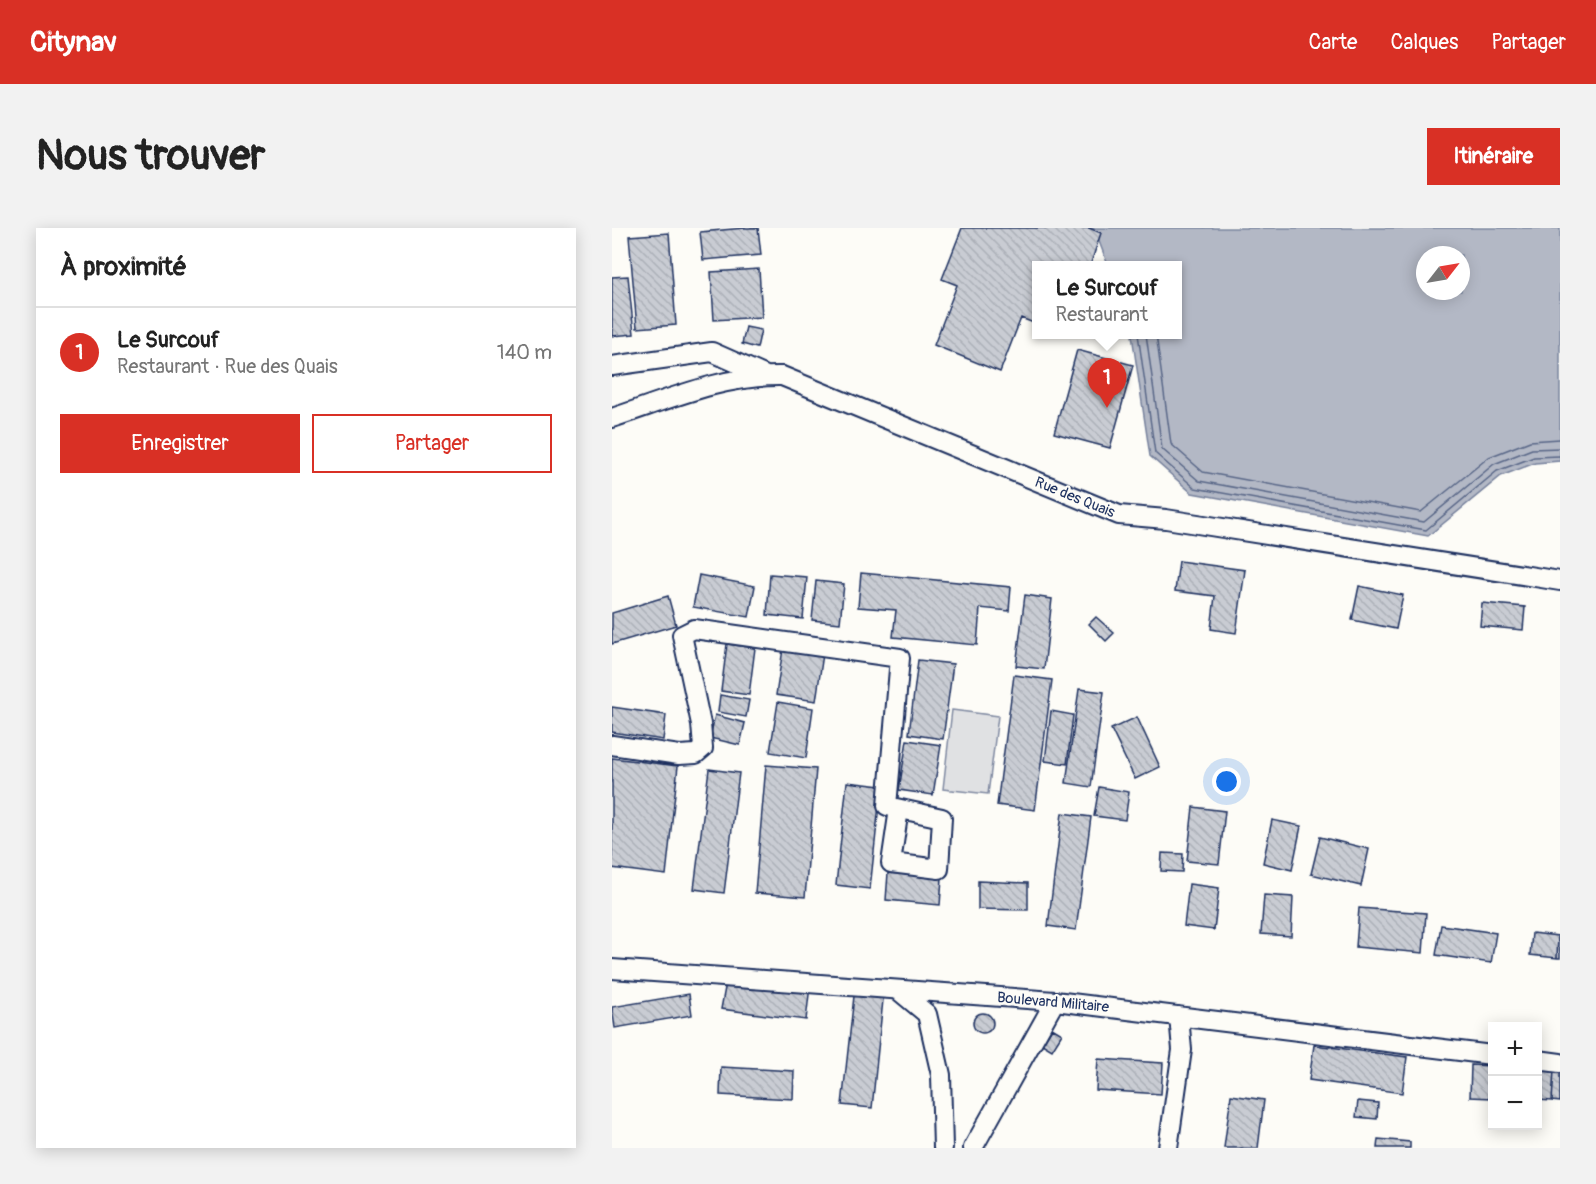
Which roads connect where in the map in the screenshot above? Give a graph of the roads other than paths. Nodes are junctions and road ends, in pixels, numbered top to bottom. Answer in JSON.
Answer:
{"nodes":[{"id":1,"x":612,"y":366,"type":"edge"},
{"id":2,"x":765,"y":375,"type":"junction"},
{"id":3,"x":612,"y":418,"type":"edge"},
{"id":4,"x":1560,"y":581,"type":"edge"},
{"id":5,"x":612,"y":745,"type":"edge"},
{"id":6,"x":899,"y":809,"type":"dead end"},
{"id":7,"x":612,"y":969,"type":"edge"},
{"id":8,"x":898,"y":990,"type":"junction"},
{"id":9,"x":1055,"y":1001,"type":"junction"},
{"id":10,"x":1179,"y":1016,"type":"junction"},
{"id":11,"x":1488,"y":1055,"type":"edge"},
{"id":12,"x":1542,"y":1061,"type":"edge"},
{"id":13,"x":1560,"y":1063,"type":"edge"},
{"id":14,"x":943,"y":1148,"type":"edge"},
{"id":15,"x":972,"y":1148,"type":"edge"},
{"id":16,"x":1168,"y":1148,"type":"edge"}],
"edges":[{"from":1,"to":2,"type":"street"},
{"from":2,"to":3,"type":"street","name":"Rue des Quais"},
{"from":2,"to":4,"type":"street","name":"Rue des Quais"},
{"from":5,"to":6,"type":"street"},
{"from":7,"to":8,"type":"street","name":"Boulevard Militaire"},
{"from":8,"to":9,"type":"street","name":"Boulevard Militaire"},
{"from":8,"to":14,"type":"street"},
{"from":9,"to":10,"type":"street","name":"Boulevard Militaire"},
{"from":9,"to":15,"type":"street"},
{"from":10,"to":11,"type":"street","name":"Boulevard Militaire"},
{"from":10,"to":16,"type":"street"},
{"from":12,"to":13,"type":"street"}]}
